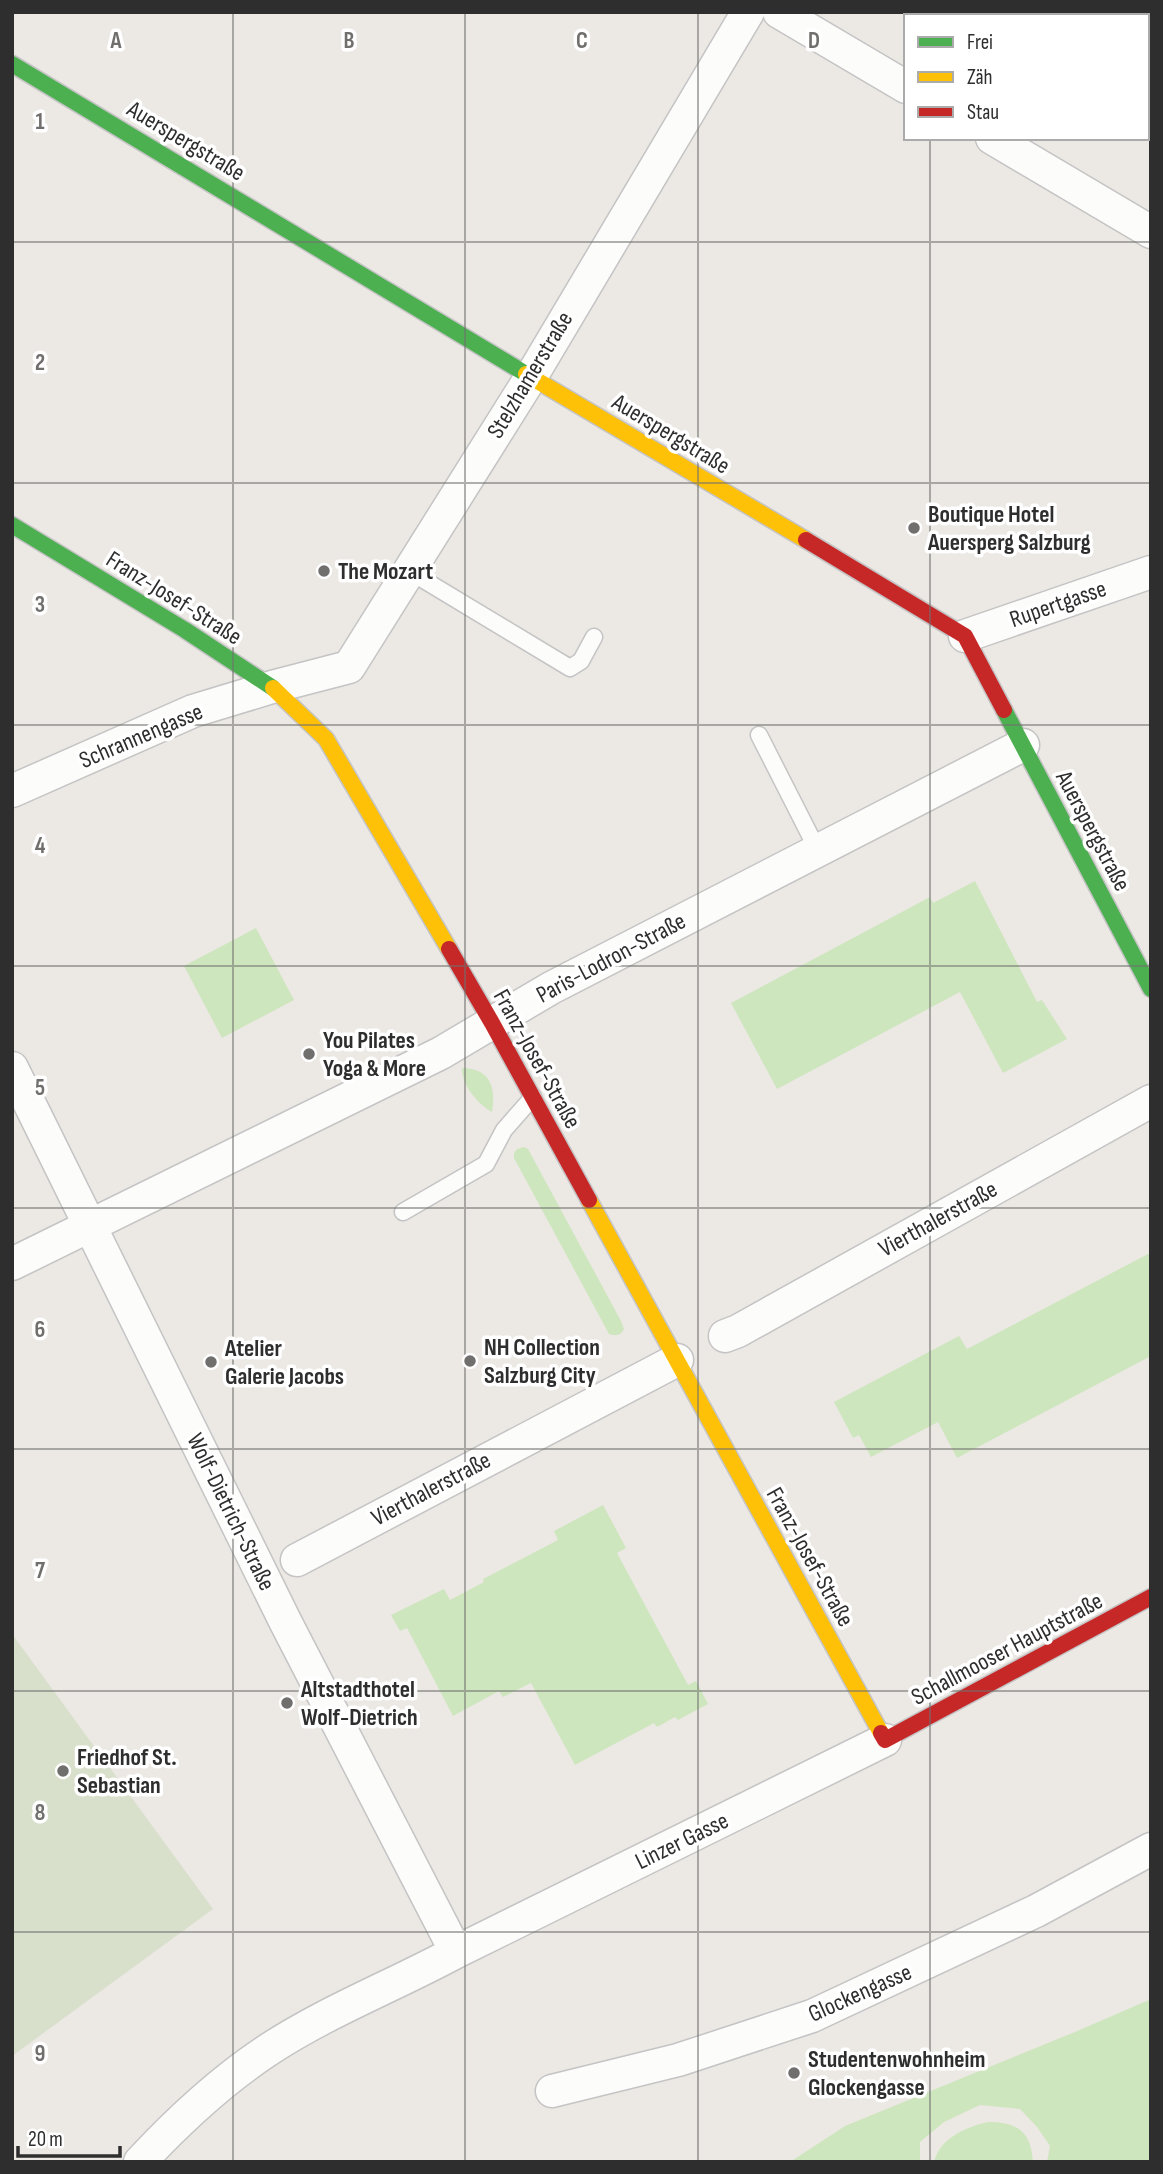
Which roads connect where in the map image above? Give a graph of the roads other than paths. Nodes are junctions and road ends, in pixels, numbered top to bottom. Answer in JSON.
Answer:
{"nodes":[{"id":1,"x":748,"y":12,"type":"edge"},
{"id":2,"x":779,"y":12,"type":"edge"},
{"id":3,"x":12,"y":64,"type":"edge"},
{"id":4,"x":904,"y":86,"type":"edge"},
{"id":5,"x":995,"y":140,"type":"edge"},
{"id":6,"x":1151,"y":232,"type":"edge"},
{"id":7,"x":531,"y":377,"type":"junction"},
{"id":8,"x":12,"y":525,"type":"edge"},
{"id":9,"x":409,"y":571,"type":"junction"},
{"id":10,"x":1151,"y":572,"type":"edge"},
{"id":11,"x":965,"y":636,"type":"junction"},
{"id":12,"x":594,"y":637,"type":"dead end"},
{"id":13,"x":272,"y":687,"type":"junction"},
{"id":14,"x":759,"y":735,"type":"dead end"},
{"id":15,"x":1023,"y":745,"type":"junction"},
{"id":16,"x":12,"y":791,"type":"edge"},
{"id":17,"x":818,"y":852,"type":"junction"},
{"id":18,"x":1151,"y":989,"type":"edge"},
{"id":19,"x":492,"y":1023,"type":"junction"},
{"id":20,"x":12,"y":1068,"type":"edge"},
{"id":21,"x":533,"y":1097,"type":"junction"},
{"id":22,"x":1151,"y":1101,"type":"edge"},
{"id":23,"x":402,"y":1212,"type":"dead end"},
{"id":24,"x":90,"y":1226,"type":"junction"},
{"id":25,"x":12,"y":1264,"type":"edge"},
{"id":26,"x":725,"y":1335,"type":"dead end"},
{"id":27,"x":677,"y":1360,"type":"junction"},
{"id":28,"x":297,"y":1560,"type":"dead end"},
{"id":29,"x":1151,"y":1597,"type":"edge"},
{"id":30,"x":885,"y":1740,"type":"junction"},
{"id":31,"x":1151,"y":1849,"type":"edge"},
{"id":32,"x":475,"y":1951,"type":"junction"},
{"id":33,"x":552,"y":2091,"type":"dead end"},
{"id":34,"x":140,"y":2162,"type":"edge"}],
"edges":[{"from":1,"to":7,"type":"street","name":"Stelzhamerstraße"},
{"from":2,"to":4,"type":"street"},
{"from":3,"to":7,"type":"street","name":"Auerspergstraße"},
{"from":5,"to":6,"type":"street"},
{"from":7,"to":9,"type":"street","name":"Stelzhamerstraße"},
{"from":7,"to":11,"type":"street","name":"Auerspergstraße"},
{"from":8,"to":13,"type":"street","name":"Franz-Josef-Straße"},
{"from":9,"to":12,"type":"lane"},
{"from":9,"to":13,"type":"street","name":"Stelzhamerstraße"},
{"from":10,"to":11,"type":"street","name":"Rupertgasse"},
{"from":11,"to":15,"type":"street","name":"Auerspergstraße"},
{"from":13,"to":16,"type":"street","name":"Schrannengasse"},
{"from":13,"to":19,"type":"street","name":"Franz-Josef-Straße"},
{"from":14,"to":17,"type":"lane"},
{"from":15,"to":17,"type":"street","name":"Paris-Lodron-Straße"},
{"from":15,"to":18,"type":"street","name":"Auerspergstraße"},
{"from":17,"to":19,"type":"street","name":"Paris-Lodron-Straße"},
{"from":19,"to":21,"type":"street","name":"Franz-Josef-Straße"},
{"from":19,"to":24,"type":"street","name":"Paris-Lodron-Straße"},
{"from":20,"to":24,"type":"street","name":"Wolf-Dietrich-Straße"},
{"from":21,"to":23,"type":"lane"},
{"from":21,"to":27,"type":"street","name":"Franz-Josef-Straße"},
{"from":22,"to":26,"type":"street","name":"Vierthalerstraße"},
{"from":24,"to":25,"type":"street","name":"Paris-Lodron-Straße"},
{"from":24,"to":32,"type":"street","name":"Wolf-Dietrich-Straße"},
{"from":27,"to":28,"type":"street","name":"Vierthalerstraße"},
{"from":27,"to":30,"type":"street","name":"Franz-Josef-Straße"},
{"from":29,"to":30,"type":"street","name":"Schallmooser Hauptstraße"},
{"from":30,"to":32,"type":"street","name":"Linzer Gasse"},
{"from":31,"to":33,"type":"street","name":"Glockengasse"},
{"from":32,"to":34,"type":"street","name":"Linzer Gasse"}]}
